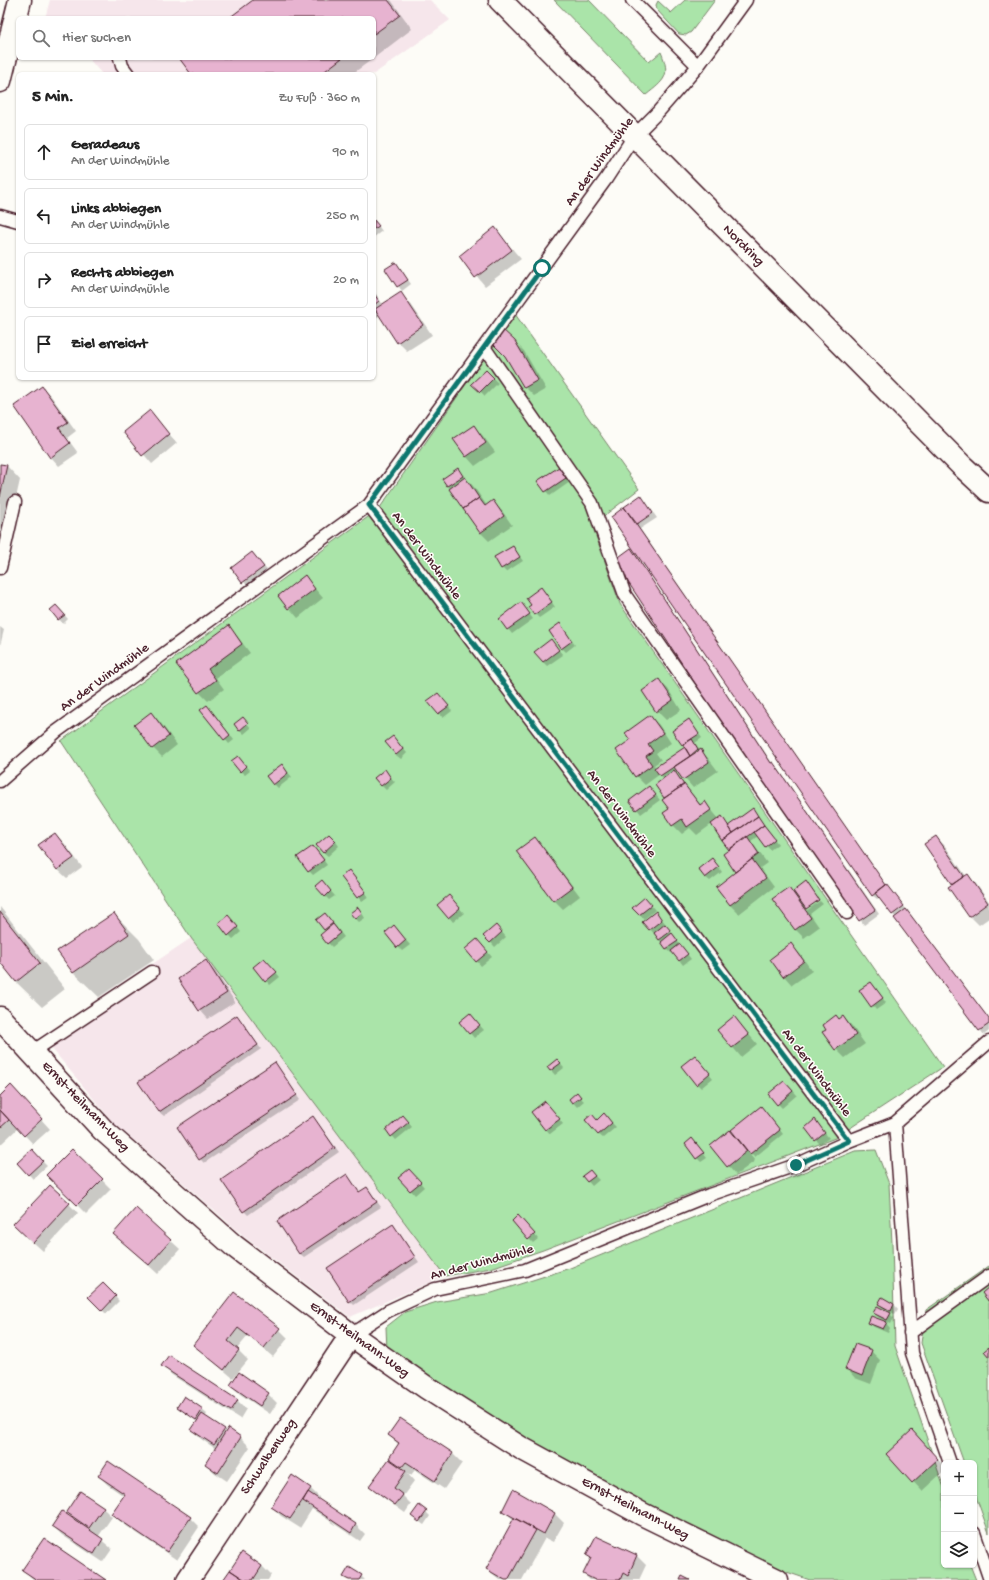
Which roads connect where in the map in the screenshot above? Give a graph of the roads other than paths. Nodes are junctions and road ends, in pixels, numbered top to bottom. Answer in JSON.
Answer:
{"nodes":[{"id":1,"x":20,"y":0,"type":"edge"},
{"id":2,"x":500,"y":0,"type":"edge"},
{"id":3,"x":632,"y":0,"type":"edge"},
{"id":4,"x":746,"y":0,"type":"edge"},
{"id":5,"x":16,"y":16,"type":"edge"},
{"id":6,"x":16,"y":16,"type":"edge"},
{"id":7,"x":120,"y":60,"type":"edge"},
{"id":8,"x":698,"y":66,"type":"junction"},
{"id":9,"x":126,"y":72,"type":"edge"},
{"id":10,"x":0,"y":81,"type":"edge"},
{"id":11,"x":634,"y":136,"type":"junction"},
{"id":12,"x":0,"y":216,"type":"edge"},
{"id":13,"x":16,"y":222,"type":"edge"},
{"id":14,"x":484,"y":347,"type":"junction"},
{"id":15,"x":989,"y":491,"type":"edge"},
{"id":16,"x":15,"y":502,"type":"dead end"},
{"id":17,"x":369,"y":505,"type":"junction"},
{"id":18,"x":0,"y":568,"type":"edge"},
{"id":19,"x":0,"y":781,"type":"edge"},
{"id":20,"x":847,"y":913,"type":"dead end"},
{"id":21,"x":152,"y":972,"type":"dead end"},
{"id":22,"x":0,"y":1018,"type":"edge"},
{"id":23,"x":989,"y":1042,"type":"edge"},
{"id":24,"x":32,"y":1052,"type":"junction"},
{"id":25,"x":895,"y":1123,"type":"junction"},
{"id":26,"x":849,"y":1141,"type":"junction"},
{"id":27,"x":989,"y":1276,"type":"edge"},
{"id":28,"x":910,"y":1333,"type":"junction"},
{"id":29,"x":351,"y":1335,"type":"junction"},
{"id":30,"x":949,"y":1460,"type":"edge"},
{"id":31,"x":977,"y":1542,"type":"edge"},
{"id":32,"x":989,"y":1577,"type":"edge"},
{"id":33,"x":772,"y":1579,"type":"edge"},
{"id":34,"x":188,"y":1580,"type":"edge"}],
"edges":[{"from":1,"to":5,"type":"street"},
{"from":2,"to":11,"type":"street","name":"Nordring"},
{"from":3,"to":8,"type":"lane"},
{"from":4,"to":8,"type":"lane","name":"An der Windmühle"},
{"from":6,"to":10,"type":"street"},
{"from":7,"to":9,"type":"lane"},
{"from":8,"to":11,"type":"lane","name":"An der Windmühle"},
{"from":11,"to":14,"type":"lane","name":"An der Windmühle"},
{"from":11,"to":15,"type":"street","name":"Nordring"},
{"from":12,"to":13,"type":"lane"},
{"from":14,"to":17,"type":"lane","name":"An der Windmühle"},
{"from":14,"to":20,"type":"lane"},
{"from":16,"to":18,"type":"lane"},
{"from":17,"to":19,"type":"lane","name":"An der Windmühle"},
{"from":17,"to":26,"type":"lane","name":"An der Windmühle"},
{"from":21,"to":24,"type":"lane"},
{"from":22,"to":24,"type":"street","name":"Ernst-Heilmann-Weg"},
{"from":23,"to":25,"type":"lane","name":"An der Windmühle"},
{"from":24,"to":29,"type":"street","name":"Ernst-Heilmann-Weg"},
{"from":25,"to":26,"type":"lane","name":"An der Windmühle"},
{"from":25,"to":28,"type":"lane"},
{"from":26,"to":29,"type":"lane","name":"An der Windmühle"},
{"from":27,"to":28,"type":"lane"},
{"from":28,"to":30,"type":"lane"},
{"from":29,"to":33,"type":"street","name":"Ernst-Heilmann-Weg"},
{"from":29,"to":34,"type":"street","name":"Schwalbenweg"},
{"from":31,"to":32,"type":"lane"}]}
